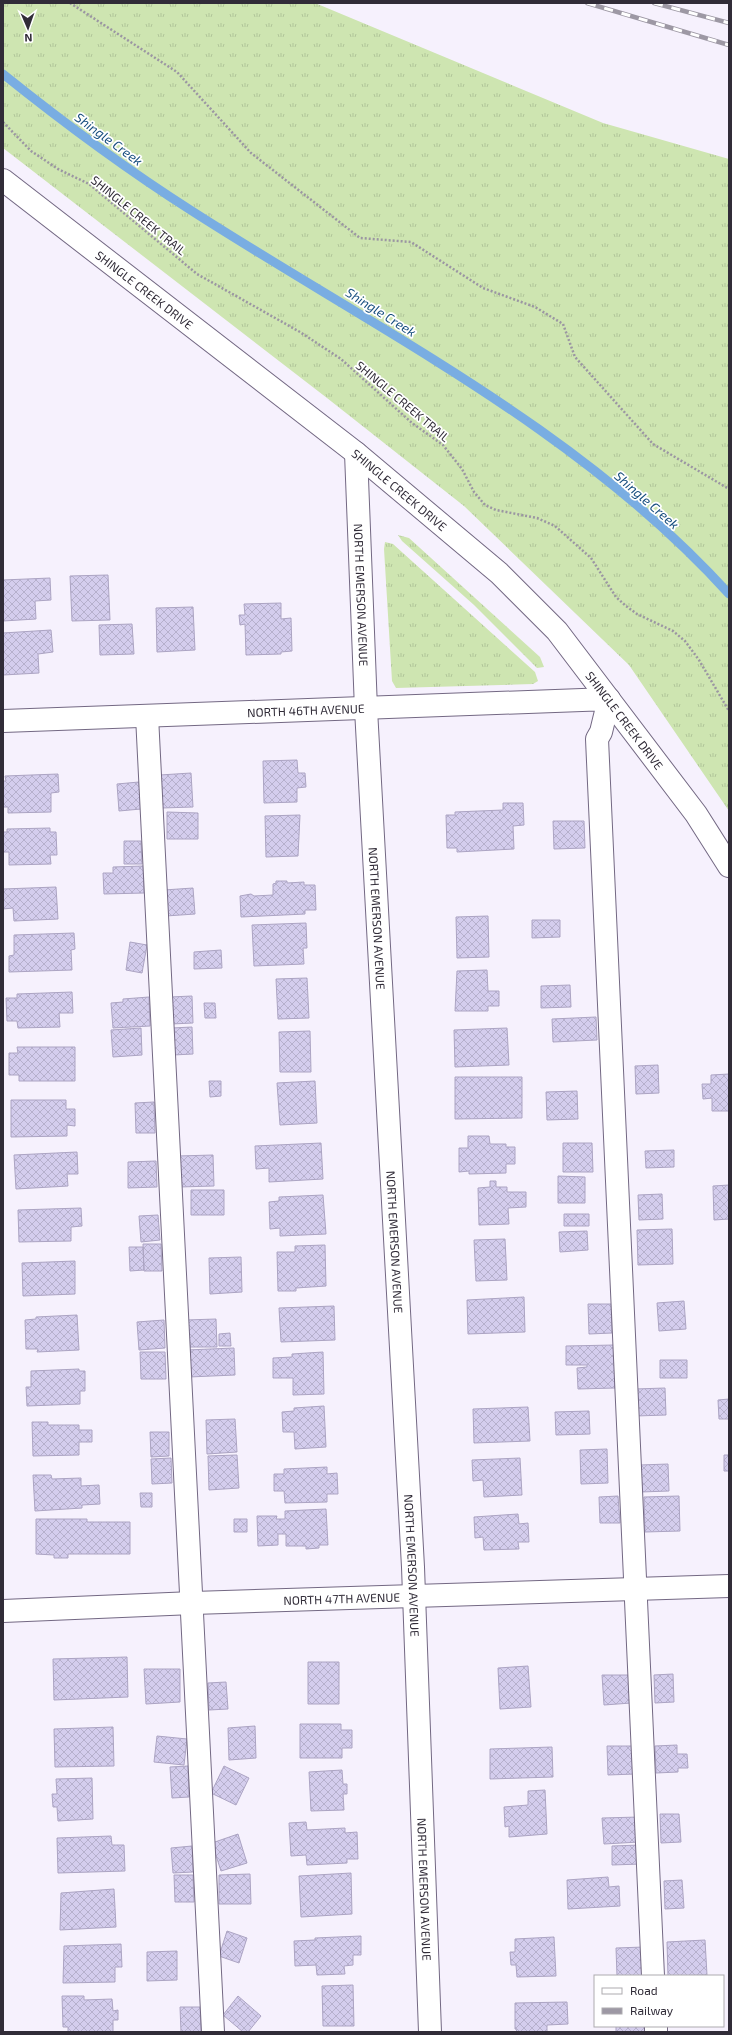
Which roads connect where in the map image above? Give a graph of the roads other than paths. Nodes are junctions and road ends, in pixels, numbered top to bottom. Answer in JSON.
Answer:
{"nodes":[{"id":1,"x":3,"y":180,"type":"edge"},
{"id":2,"x":356,"y":453,"type":"junction"},
{"id":3,"x":609,"y":699,"type":"junction"},
{"id":4,"x":366,"y":709,"type":"junction"},
{"id":5,"x":147,"y":716,"type":"junction"},
{"id":6,"x":3,"y":721,"type":"edge"},
{"id":7,"x":729,"y":866,"type":"edge"},
{"id":8,"x":729,"y":1586,"type":"edge"},
{"id":9,"x":634,"y":1589,"type":"junction"},
{"id":10,"x":414,"y":1596,"type":"junction"},
{"id":11,"x":193,"y":1603,"type":"junction"},
{"id":12,"x":3,"y":1611,"type":"edge"},
{"id":13,"x":653,"y":1975,"type":"edge"},
{"id":14,"x":213,"y":2032,"type":"edge"},
{"id":15,"x":430,"y":2032,"type":"edge"}],
"edges":[{"from":1,"to":2,"type":"street","name":"SHINGLE CREEK DRIVE"},
{"from":2,"to":3,"type":"street","name":"SHINGLE CREEK DRIVE"},
{"from":2,"to":4,"type":"street","name":"NORTH EMERSON AVENUE"},
{"from":3,"to":4,"type":"street","name":"NORTH 46TH AVENUE"},
{"from":3,"to":7,"type":"street","name":"SHINGLE CREEK DRIVE"},
{"from":3,"to":9,"type":"street"},
{"from":4,"to":5,"type":"street","name":"NORTH 46TH AVENUE"},
{"from":4,"to":10,"type":"street","name":"NORTH EMERSON AVENUE"},
{"from":5,"to":6,"type":"street","name":"NORTH 46TH AVENUE"},
{"from":5,"to":11,"type":"street"},
{"from":8,"to":9,"type":"street","name":"NORTH 47TH AVENUE"},
{"from":9,"to":10,"type":"street","name":"NORTH 47TH AVENUE"},
{"from":9,"to":13,"type":"street"},
{"from":10,"to":11,"type":"street","name":"NORTH 47TH AVENUE"},
{"from":10,"to":15,"type":"street","name":"NORTH EMERSON AVENUE"},
{"from":11,"to":12,"type":"street","name":"NORTH 47TH AVENUE"},
{"from":11,"to":14,"type":"street"}]}
